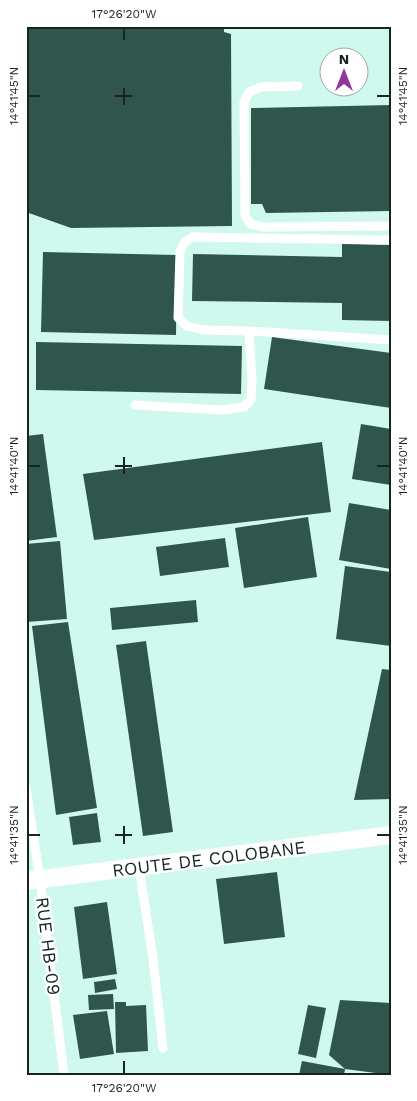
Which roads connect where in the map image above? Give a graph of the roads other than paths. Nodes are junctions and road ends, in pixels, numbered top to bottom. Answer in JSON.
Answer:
{"nodes":[{"id":1,"x":298,"y":86,"type":"dead end"},
{"id":2,"x":391,"y":226,"type":"edge"},
{"id":3,"x":391,"y":240,"type":"edge"},
{"id":4,"x":249,"y":331,"type":"junction"},
{"id":5,"x":391,"y":340,"type":"edge"},
{"id":6,"x":134,"y":405,"type":"dead end"},
{"id":7,"x":26,"y":788,"type":"edge"},
{"id":8,"x":391,"y":836,"type":"edge"},
{"id":9,"x":139,"y":867,"type":"junction"},
{"id":10,"x":33,"y":880,"type":"edge"},
{"id":11,"x":163,"y":1048,"type":"dead end"},
{"id":12,"x":64,"y":1075,"type":"edge"}],
"edges":[{"from":1,"to":2,"type":"lane"},
{"from":3,"to":4,"type":"lane"},
{"from":4,"to":5,"type":"lane"},
{"from":4,"to":6,"type":"lane"},
{"from":7,"to":10,"type":"lane","name":"RUE HB-09"},
{"from":8,"to":9,"type":"street","name":"ROUTE DE COLOBANE"},
{"from":9,"to":10,"type":"street","name":"ROUTE DE COLOBANE"},
{"from":9,"to":11,"type":"lane"},
{"from":10,"to":12,"type":"lane","name":"RUE HB-09"}]}
